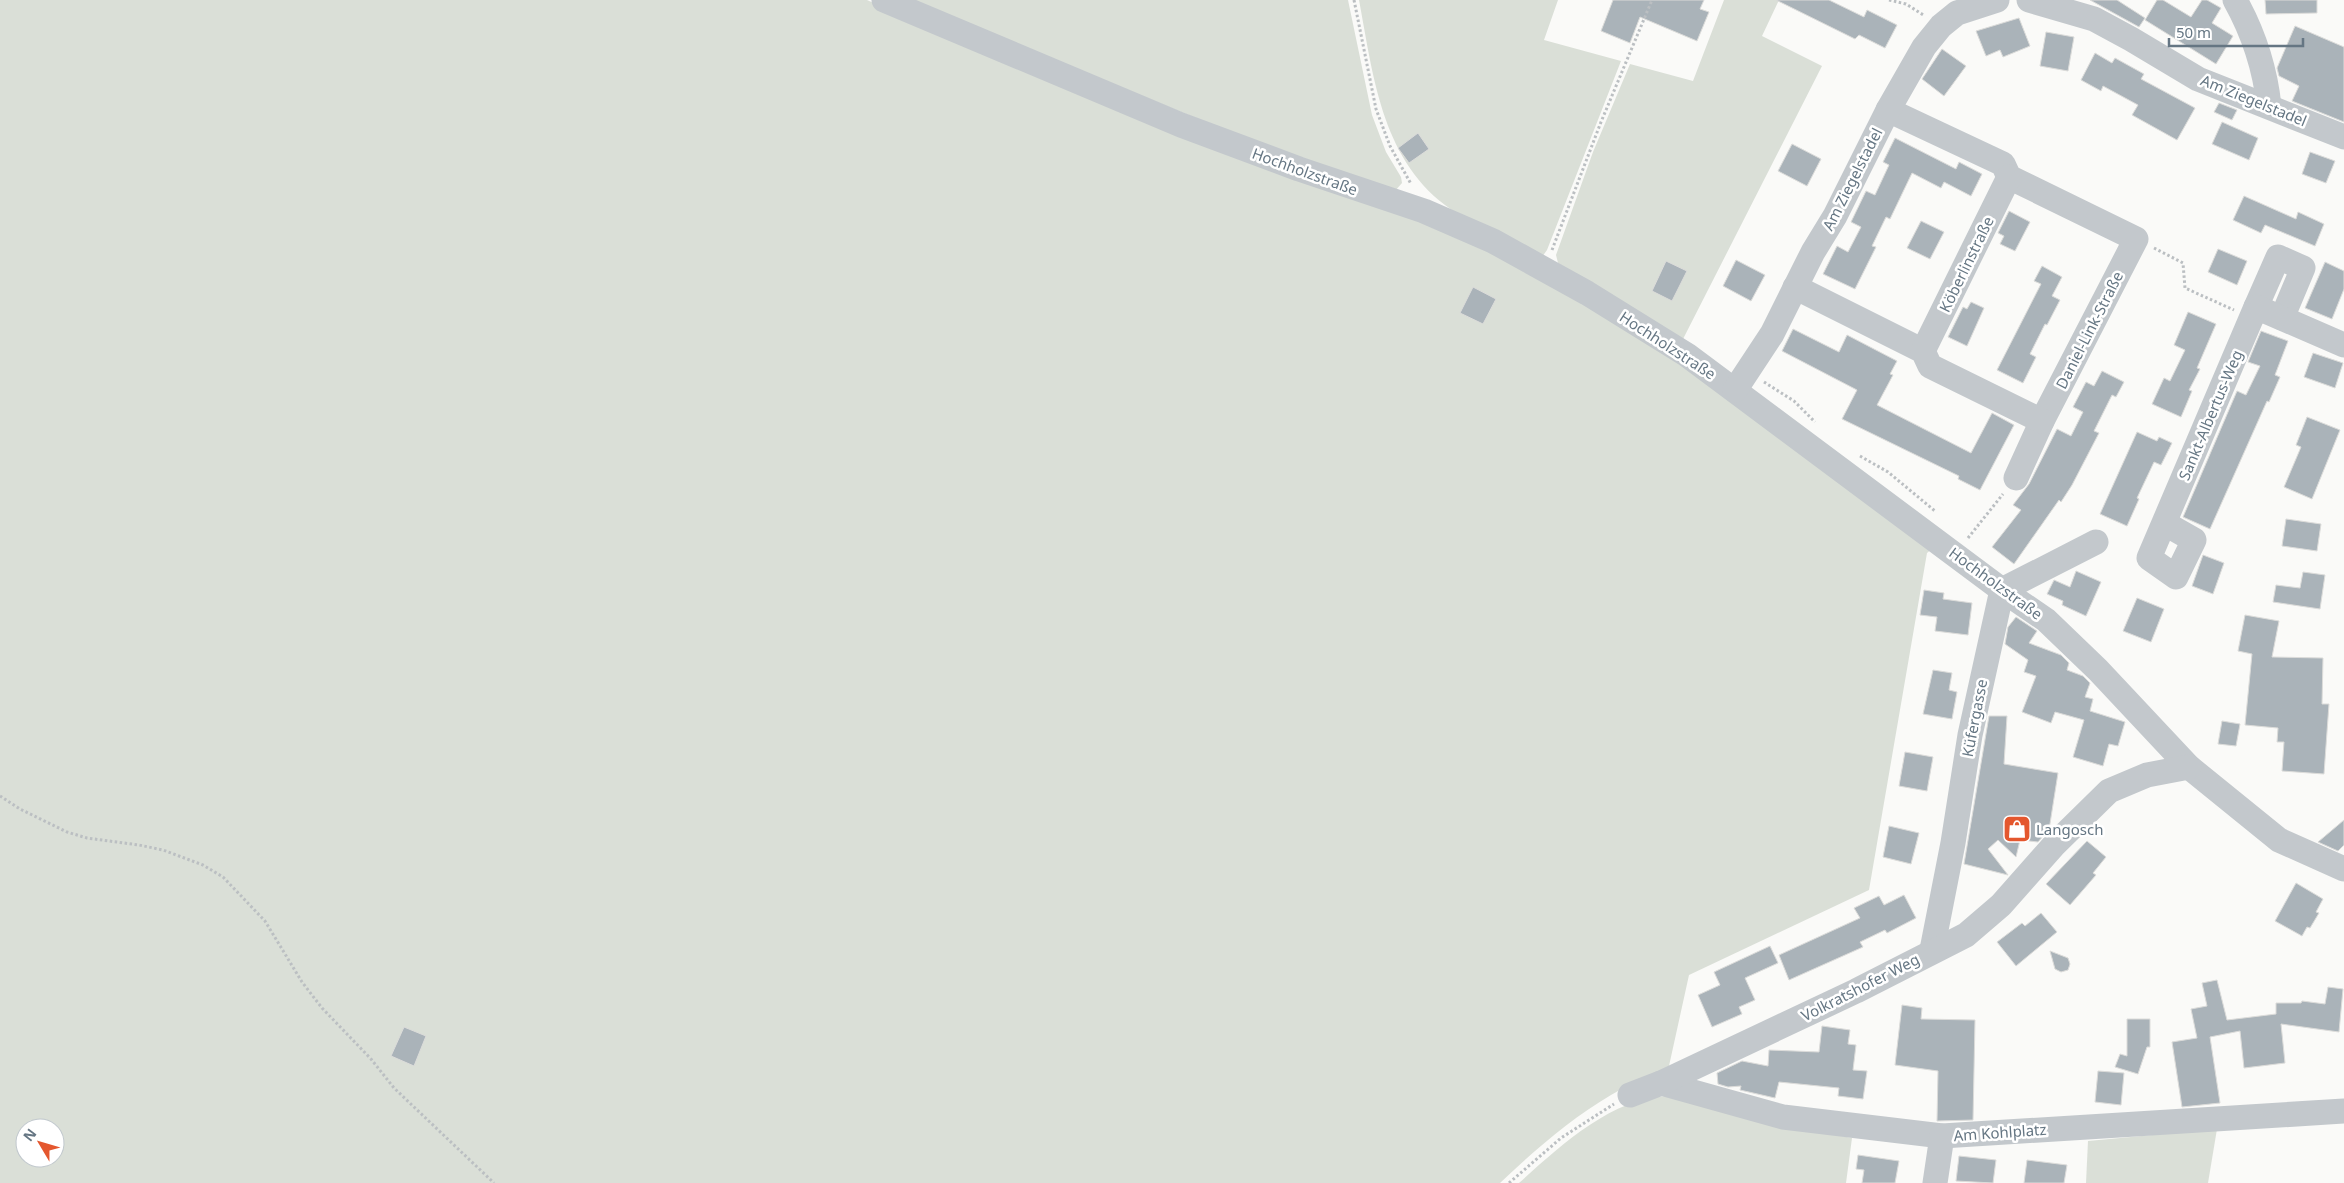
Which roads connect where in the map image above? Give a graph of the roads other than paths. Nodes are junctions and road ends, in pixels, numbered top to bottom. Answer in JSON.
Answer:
{"nodes":[{"id":1,"x":884,"y":0,"type":"edge"},
{"id":2,"x":1998,"y":0,"type":"edge"},
{"id":3,"x":2029,"y":0,"type":"edge"},
{"id":4,"x":2235,"y":0,"type":"edge"},
{"id":5,"x":2269,"y":106,"type":"junction"},
{"id":6,"x":1888,"y":110,"type":"junction"},
{"id":7,"x":2344,"y":137,"type":"edge"},
{"id":8,"x":2009,"y":177,"type":"junction"},
{"id":9,"x":1795,"y":287,"type":"junction"},
{"id":10,"x":2254,"y":312,"type":"junction"},
{"id":11,"x":2282,"y":318,"type":"junction"},
{"id":12,"x":2344,"y":344,"type":"edge"},
{"id":13,"x":1923,"y":351,"type":"junction"},
{"id":14,"x":1742,"y":381,"type":"junction"},
{"id":15,"x":2042,"y":421,"type":"junction"},
{"id":16,"x":2016,"y":478,"type":"road end"},
{"id":17,"x":2164,"y":523,"type":"dead end"},
{"id":18,"x":2096,"y":542,"type":"dead end"},
{"id":19,"x":2002,"y":590,"type":"junction"},
{"id":20,"x":2189,"y":767,"type":"junction"},
{"id":21,"x":2344,"y":869,"type":"edge"},
{"id":22,"x":1932,"y":950,"type":"junction"},
{"id":23,"x":1660,"y":1084,"type":"junction"},
{"id":24,"x":1630,"y":1095,"type":"road end"},
{"id":25,"x":2344,"y":1111,"type":"edge"},
{"id":26,"x":1942,"y":1136,"type":"junction"},
{"id":27,"x":1935,"y":1183,"type":"edge"}],
"edges":[{"from":1,"to":14,"type":"street","name":"Hochholzstraße"},
{"from":2,"to":6,"type":"street","name":"Am Ziegelstadel"},
{"from":3,"to":5,"type":"street","name":"Am Ziegelstadel"},
{"from":4,"to":5,"type":"street"},
{"from":5,"to":7,"type":"street","name":"Am Ziegelstadel"},
{"from":6,"to":8,"type":"street"},
{"from":6,"to":9,"type":"street","name":"Am Ziegelstadel"},
{"from":8,"to":13,"type":"street","name":"Köberlinstraße"},
{"from":8,"to":15,"type":"street","name":"Daniel-Link-Straße"},
{"from":9,"to":13,"type":"street"},
{"from":9,"to":14,"type":"street","name":"Am Ziegelstadel"},
{"from":10,"to":11,"type":"street"},
{"from":10,"to":11,"type":"street","name":"Sankt-Albertus-Weg"},
{"from":10,"to":17,"type":"street","name":"Sankt-Albertus-Weg"},
{"from":11,"to":12,"type":"street"},
{"from":13,"to":15,"type":"street"},
{"from":14,"to":19,"type":"street","name":"Hochholzstraße"},
{"from":15,"to":16,"type":"street","name":"Daniel-Link-Straße"},
{"from":18,"to":19,"type":"street"},
{"from":19,"to":20,"type":"street","name":"Hochholzstraße"},
{"from":19,"to":22,"type":"street","name":"Küfergasse"},
{"from":20,"to":21,"type":"street","name":"Hochholzstraße"},
{"from":20,"to":22,"type":"street","name":"Volkratshofer Weg"},
{"from":22,"to":23,"type":"street","name":"Volkratshofer Weg"},
{"from":23,"to":24,"type":"street","name":"Volkratshofer Weg"},
{"from":23,"to":26,"type":"street","name":"Am Kohlplatz"},
{"from":25,"to":26,"type":"street","name":"Am Kohlplatz"},
{"from":26,"to":27,"type":"street"}]}
